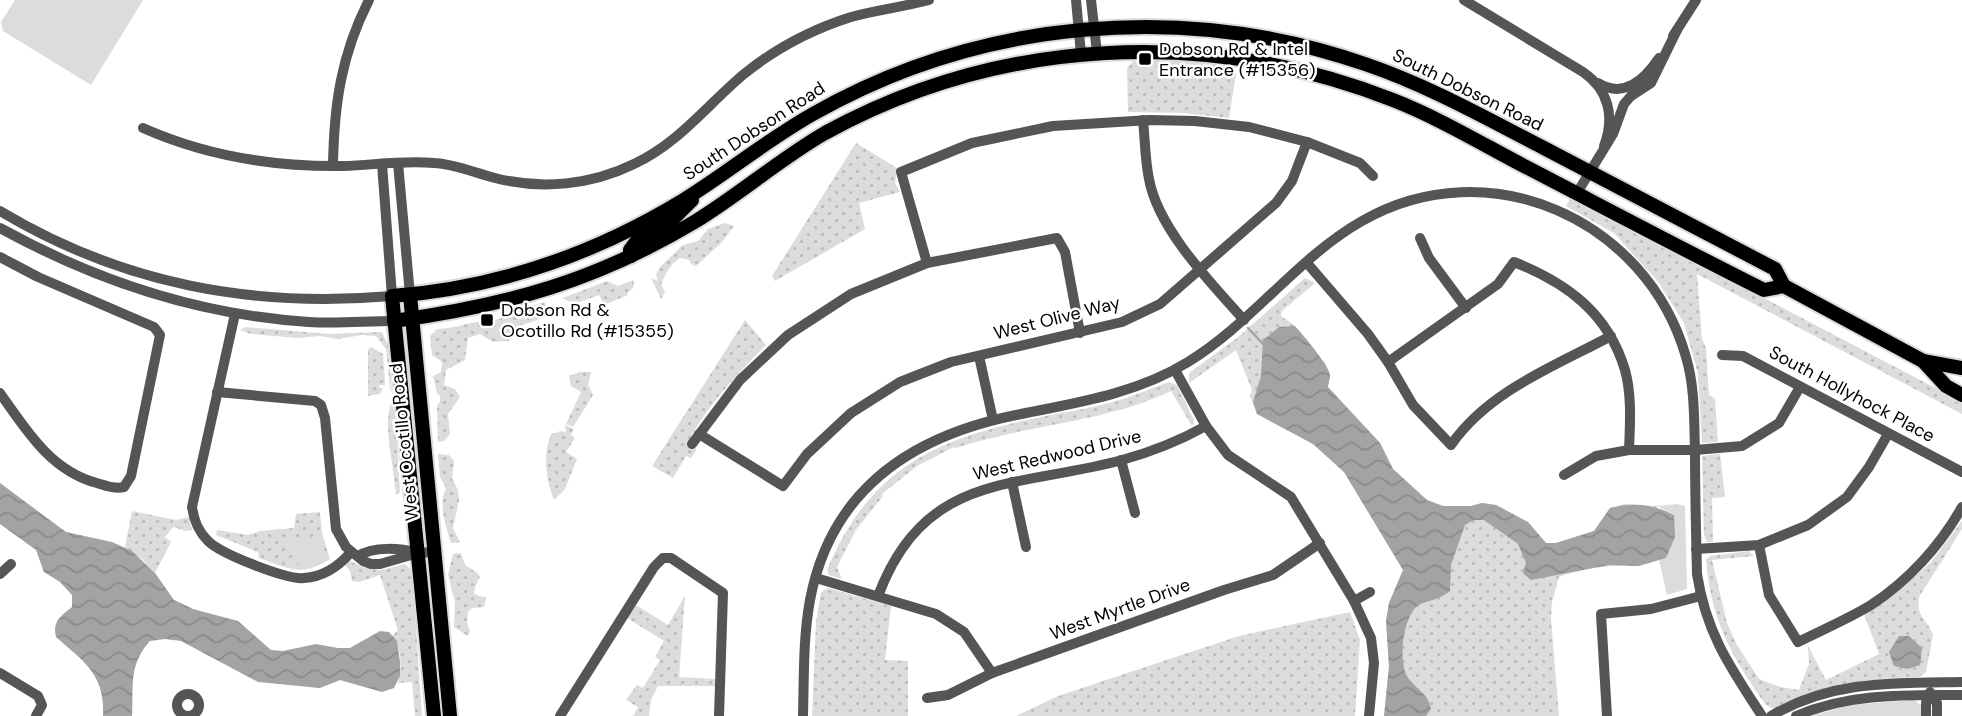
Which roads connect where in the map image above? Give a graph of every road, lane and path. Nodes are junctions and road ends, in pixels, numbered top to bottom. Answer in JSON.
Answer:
{"nodes":[{"id":1,"x":369,"y":0,"type":"edge"},
{"id":2,"x":929,"y":0,"type":"edge"},
{"id":3,"x":1076,"y":0,"type":"edge"},
{"id":4,"x":1091,"y":0,"type":"edge"},
{"id":5,"x":1464,"y":0,"type":"edge"},
{"id":6,"x":1696,"y":0,"type":"edge"},
{"id":7,"x":1095,"y":29,"type":"junction"},
{"id":8,"x":1078,"y":30,"type":"junction"},
{"id":9,"x":1677,"y":30,"type":"junction"},
{"id":10,"x":1097,"y":52,"type":"junction"},
{"id":11,"x":1081,"y":54,"type":"junction"},
{"id":12,"x":1597,"y":83,"type":"junction"},
{"id":13,"x":1143,"y":120,"type":"junction"},
{"id":14,"x":142,"y":128,"type":"dead end"},
{"id":15,"x":1307,"y":142,"type":"junction"},
{"id":16,"x":1604,"y":146,"type":"junction"},
{"id":17,"x":398,"y":163,"type":"junction"},
{"id":18,"x":382,"y":164,"type":"junction"},
{"id":19,"x":333,"y":166,"type":"junction"},
{"id":20,"x":1589,"y":172,"type":"junction"},
{"id":21,"x":1373,"y":176,"type":"dead end"},
{"id":22,"x":708,"y":184,"type":"junction"},
{"id":23,"x":1577,"y":192,"type":"junction"},
{"id":24,"x":0,"y":211,"type":"edge"},
{"id":25,"x":0,"y":228,"type":"edge"},
{"id":26,"x":1420,"y":238,"type":"dead end"},
{"id":27,"x":631,"y":256,"type":"junction"},
{"id":28,"x":0,"y":257,"type":"edge"},
{"id":29,"x":928,"y":263,"type":"junction"},
{"id":30,"x":1307,"y":263,"type":"junction"},
{"id":31,"x":1199,"y":271,"type":"junction"},
{"id":32,"x":1784,"y":286,"type":"junction"},
{"id":33,"x":410,"y":295,"type":"junction"},
{"id":34,"x":392,"y":296,"type":"junction"},
{"id":35,"x":1466,"y":308,"type":"junction"},
{"id":36,"x":235,"y":313,"type":"junction"},
{"id":37,"x":411,"y":318,"type":"junction"},
{"id":38,"x":1244,"y":320,"type":"junction"},
{"id":39,"x":394,"y":321,"type":"junction"},
{"id":40,"x":1080,"y":333,"type":"junction"},
{"id":41,"x":1611,"y":336,"type":"junction"},
{"id":42,"x":1722,"y":355,"type":"dead end"},
{"id":43,"x":979,"y":356,"type":"junction"},
{"id":44,"x":1923,"y":361,"type":"junction"},
{"id":45,"x":1388,"y":362,"type":"junction"},
{"id":46,"x":1962,"y":368,"type":"edge"},
{"id":47,"x":1175,"y":370,"type":"junction"},
{"id":48,"x":1800,"y":387,"type":"junction"},
{"id":49,"x":217,"y":392,"type":"junction"},
{"id":50,"x":0,"y":393,"type":"edge"},
{"id":51,"x":1962,"y":395,"type":"edge"},
{"id":52,"x":993,"y":419,"type":"junction"},
{"id":53,"x":1206,"y":426,"type":"junction"},
{"id":54,"x":1888,"y":434,"type":"junction"},
{"id":55,"x":1629,"y":450,"type":"junction"},
{"id":56,"x":1695,"y":450,"type":"junction"},
{"id":57,"x":1121,"y":460,"type":"junction"},
{"id":58,"x":1962,"y":472,"type":"edge"},
{"id":59,"x":1564,"y":475,"type":"dead end"},
{"id":60,"x":1012,"y":482,"type":"junction"},
{"id":61,"x":1962,"y":507,"type":"edge"},
{"id":62,"x":1135,"y":513,"type":"dead end"},
{"id":63,"x":1320,"y":542,"type":"junction"},
{"id":64,"x":1759,"y":545,"type":"junction"},
{"id":65,"x":1026,"y":547,"type":"dead end"},
{"id":66,"x":1696,"y":550,"type":"junction"},
{"id":67,"x":378,"y":551,"type":"junction"},
{"id":68,"x":434,"y":552,"type":"junction"},
{"id":69,"x":418,"y":553,"type":"junction"},
{"id":70,"x":355,"y":554,"type":"junction"},
{"id":71,"x":11,"y":564,"type":"dead end"},
{"id":72,"x":380,"y":564,"type":"junction"},
{"id":73,"x":0,"y":574,"type":"edge"},
{"id":74,"x":816,"y":578,"type":"junction"},
{"id":75,"x":1220,"y":578,"type":"dead end"},
{"id":76,"x":1224,"y":590,"type":"junction"},
{"id":77,"x":1370,"y":592,"type":"dead end"},
{"id":78,"x":878,"y":596,"type":"junction"},
{"id":79,"x":1701,"y":596,"type":"junction"},
{"id":80,"x":1354,"y":601,"type":"junction"},
{"id":81,"x":0,"y":673,"type":"edge"},
{"id":82,"x":992,"y":673,"type":"junction"},
{"id":83,"x":1931,"y":682,"type":"junction"},
{"id":84,"x":1962,"y":682,"type":"edge"},
{"id":85,"x":1930,"y":695,"type":"junction"},
{"id":86,"x":1962,"y":695,"type":"edge"},
{"id":87,"x":927,"y":698,"type":"dead end"},
{"id":88,"x":39,"y":711,"type":"edge"},
{"id":89,"x":434,"y":716,"type":"edge"},
{"id":90,"x":450,"y":716,"type":"edge"},
{"id":91,"x":560,"y":716,"type":"edge"},
{"id":92,"x":719,"y":716,"type":"edge"},
{"id":93,"x":803,"y":716,"type":"edge"},
{"id":94,"x":1369,"y":716,"type":"edge"},
{"id":95,"x":1607,"y":716,"type":"edge"},
{"id":96,"x":1762,"y":716,"type":"edge"},
{"id":97,"x":1771,"y":716,"type":"edge"},
{"id":98,"x":1797,"y":716,"type":"edge"},
{"id":99,"x":1926,"y":716,"type":"edge"},
{"id":100,"x":1937,"y":716,"type":"edge"}],
"edges":[{"from":1,"to":19,"type":"street"},
{"from":2,"to":17,"type":"street"},
{"from":3,"to":8,"type":"street"},
{"from":4,"to":7,"type":"street"},
{"from":5,"to":12,"type":"street"},
{"from":6,"to":9,"type":"street"},
{"from":7,"to":8,"type":"main road","name":"South Dobson Road"},
{"from":7,"to":10,"type":"street"},
{"from":7,"to":20,"type":"main road","name":"South Dobson Road"},
{"from":8,"to":11,"type":"street"},
{"from":8,"to":22,"type":"main road","name":"South Dobson Road"},
{"from":9,"to":12,"type":"street"},
{"from":9,"to":16,"type":"street"},
{"from":10,"to":11,"type":"main road","name":"South Dobson Road"},
{"from":10,"to":23,"type":"main road","name":"South Dobson Road"},
{"from":11,"to":27,"type":"main road","name":"South Dobson Road"},
{"from":12,"to":16,"type":"street"},
{"from":13,"to":15,"type":"street"},
{"from":13,"to":29,"type":"street"},
{"from":13,"to":31,"type":"street"},
{"from":14,"to":19,"type":"street"},
{"from":15,"to":21,"type":"street"},
{"from":15,"to":31,"type":"street","name":"West Olive Way"},
{"from":16,"to":20,"type":"street"},
{"from":17,"to":18,"type":"street"},
{"from":17,"to":33,"type":"street","name":"West Ocotillo Road"},
{"from":18,"to":19,"type":"street"},
{"from":18,"to":34,"type":"street","name":"West Ocotillo Road"},
{"from":20,"to":23,"type":"street"},
{"from":20,"to":32,"type":"main road","name":"South Dobson Road"},
{"from":22,"to":27,"type":"main road"},
{"from":22,"to":33,"type":"main road","name":"South Dobson Road"},
{"from":23,"to":32,"type":"main road","name":"South Dobson Road"},
{"from":24,"to":34,"type":"street","name":"South Dobson Road"},
{"from":25,"to":36,"type":"street","name":"South Dobson Road"},
{"from":26,"to":35,"type":"street"},
{"from":27,"to":37,"type":"main road","name":"South Dobson Road"},
{"from":28,"to":50,"type":"street"},
{"from":29,"to":40,"type":"street"},
{"from":29,"to":43,"type":"street","name":"West Olive Way"},
{"from":30,"to":38,"type":"street"},
{"from":30,"to":45,"type":"street"},
{"from":30,"to":56,"type":"street"},
{"from":31,"to":38,"type":"street"},
{"from":31,"to":40,"type":"street","name":"West Olive Way"},
{"from":32,"to":44,"type":"main road","name":"South Dobson Road"},
{"from":33,"to":34,"type":"main road","name":"South Dobson Road"},
{"from":33,"to":37,"type":"main road","name":"West Ocotillo Road"},
{"from":34,"to":39,"type":"main road","name":"West Ocotillo Road"},
{"from":35,"to":41,"type":"street"},
{"from":35,"to":45,"type":"street"},
{"from":36,"to":39,"type":"street","name":"South Dobson Road"},
{"from":36,"to":49,"type":"street"},
{"from":37,"to":39,"type":"main road","name":"South Dobson Road"},
{"from":37,"to":68,"type":"main road","name":"West Ocotillo Road"},
{"from":38,"to":47,"type":"street"},
{"from":39,"to":69,"type":"main road","name":"West Ocotillo Road"},
{"from":40,"to":43,"type":"street","name":"West Olive Way"},
{"from":41,"to":45,"type":"street"},
{"from":41,"to":55,"type":"street"},
{"from":42,"to":48,"type":"street","name":"South Hollyhock Place"},
{"from":43,"to":52,"type":"street"},
{"from":44,"to":46,"type":"main road","name":"South Dobson Road"},
{"from":44,"to":51,"type":"main road","name":"South Dobson Road"},
{"from":47,"to":52,"type":"street"},
{"from":47,"to":53,"type":"street"},
{"from":48,"to":54,"type":"street","name":"South Hollyhock Place"},
{"from":48,"to":56,"type":"street"},
{"from":49,"to":70,"type":"street"},
{"from":49,"to":70,"type":"street"},
{"from":52,"to":74,"type":"street"},
{"from":53,"to":57,"type":"street","name":"West Redwood Drive"},
{"from":53,"to":63,"type":"street"},
{"from":54,"to":58,"type":"street","name":"South Hollyhock Place"},
{"from":54,"to":64,"type":"street"},
{"from":55,"to":56,"type":"street"},
{"from":55,"to":59,"type":"street"},
{"from":56,"to":66,"type":"street"},
{"from":57,"to":60,"type":"street","name":"West Redwood Drive"},
{"from":57,"to":62,"type":"street"},
{"from":60,"to":65,"type":"street"},
{"from":60,"to":78,"type":"street","name":"West Redwood Drive"},
{"from":61,"to":64,"type":"street"},
{"from":63,"to":76,"type":"street","name":"West Myrtle Drive"},
{"from":63,"to":80,"type":"street"},
{"from":64,"to":66,"type":"street"},
{"from":66,"to":79,"type":"street"},
{"from":67,"to":69,"type":"street"},
{"from":67,"to":70,"type":"street"},
{"from":67,"to":72,"type":"street"},
{"from":68,"to":69,"type":"street"},
{"from":68,"to":90,"type":"main road","name":"West Ocotillo Road"},
{"from":69,"to":72,"type":"street"},
{"from":69,"to":89,"type":"main road","name":"West Ocotillo Road"},
{"from":70,"to":72,"type":"street"},
{"from":71,"to":73,"type":"street"},
{"from":74,"to":78,"type":"street"},
{"from":74,"to":93,"type":"street"},
{"from":75,"to":76,"type":"street"},
{"from":76,"to":82,"type":"street","name":"West Myrtle Drive"},
{"from":77,"to":80,"type":"street"},
{"from":78,"to":82,"type":"street"},
{"from":79,"to":95,"type":"street"},
{"from":79,"to":96,"type":"street"},
{"from":80,"to":94,"type":"street"},
{"from":81,"to":88,"type":"street"},
{"from":82,"to":87,"type":"street","name":"West Myrtle Drive"},
{"from":83,"to":84,"type":"street"},
{"from":83,"to":85,"type":"street"},
{"from":83,"to":97,"type":"street"},
{"from":85,"to":86,"type":"street"},
{"from":85,"to":98,"type":"street"},
{"from":85,"to":99,"type":"street"},
{"from":85,"to":100,"type":"street"},
{"from":91,"to":92,"type":"street"}]}
